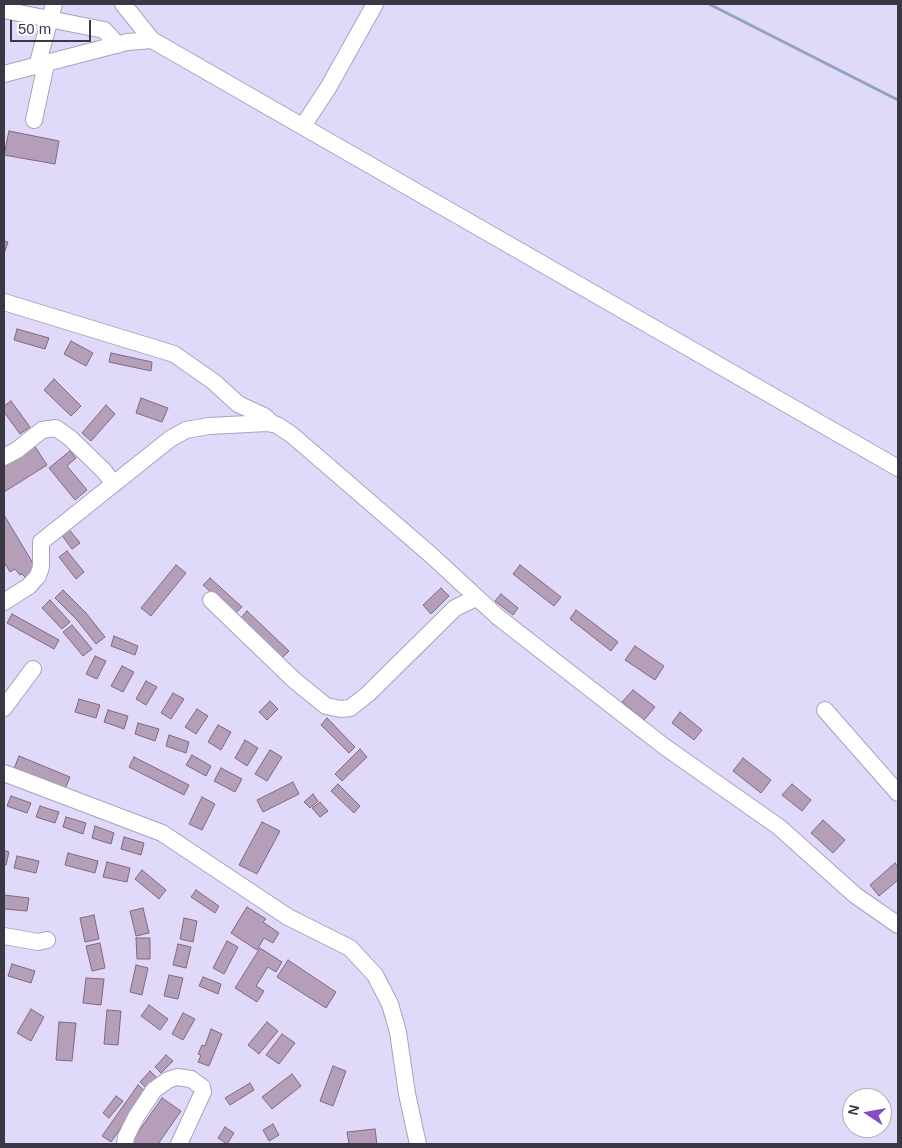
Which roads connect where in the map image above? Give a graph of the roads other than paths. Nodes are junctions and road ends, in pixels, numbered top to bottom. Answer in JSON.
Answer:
{"nodes":[{"id":1,"x":123,"y":4,"type":"edge"},
{"id":2,"x":375,"y":4,"type":"edge"},
{"id":3,"x":4,"y":10,"type":"edge"},
{"id":4,"x":52,"y":11,"type":"edge"},
{"id":5,"x":152,"y":40,"type":"junction"},
{"id":6,"x":118,"y":45,"type":"junction"},
{"id":7,"x":41,"y":65,"type":"junction"},
{"id":8,"x":4,"y":74,"type":"edge"},
{"id":9,"x":34,"y":120,"type":"dead end"},
{"id":10,"x":303,"y":126,"type":"junction"},
{"id":11,"x":4,"y":302,"type":"edge"},
{"id":12,"x":273,"y":424,"type":"junction"},
{"id":13,"x":4,"y":457,"type":"edge"},
{"id":14,"x":898,"y":468,"type":"edge"},
{"id":15,"x":113,"y":483,"type":"junction"},
{"id":16,"x":476,"y":598,"type":"junction"},
{"id":17,"x":210,"y":600,"type":"dead end"},
{"id":18,"x":4,"y":602,"type":"edge"},
{"id":19,"x":33,"y":669,"type":"dead end"},
{"id":20,"x":4,"y":708,"type":"edge"},
{"id":21,"x":825,"y":710,"type":"dead end"},
{"id":22,"x":4,"y":773,"type":"edge"},
{"id":23,"x":898,"y":793,"type":"edge"},
{"id":24,"x":898,"y":925,"type":"edge"},
{"id":25,"x":4,"y":936,"type":"edge"},
{"id":26,"x":47,"y":940,"type":"dead end"},
{"id":27,"x":125,"y":1144,"type":"edge"},
{"id":28,"x":178,"y":1144,"type":"edge"},
{"id":29,"x":418,"y":1144,"type":"edge"}],
"edges":[{"from":1,"to":5,"type":"street"},
{"from":2,"to":10,"type":"street"},
{"from":3,"to":4,"type":"street"},
{"from":4,"to":6,"type":"street"},
{"from":4,"to":7,"type":"street"},
{"from":5,"to":6,"type":"street"},
{"from":5,"to":10,"type":"street"},
{"from":6,"to":7,"type":"street"},
{"from":7,"to":8,"type":"street"},
{"from":7,"to":9,"type":"street"},
{"from":10,"to":14,"type":"street"},
{"from":11,"to":12,"type":"street"},
{"from":12,"to":15,"type":"street"},
{"from":12,"to":16,"type":"street"},
{"from":13,"to":15,"type":"street"},
{"from":15,"to":18,"type":"street"},
{"from":16,"to":17,"type":"street"},
{"from":16,"to":24,"type":"street"},
{"from":19,"to":20,"type":"street"},
{"from":21,"to":23,"type":"street"},
{"from":22,"to":29,"type":"street"},
{"from":25,"to":26,"type":"street"},
{"from":27,"to":28,"type":"street"}]}
